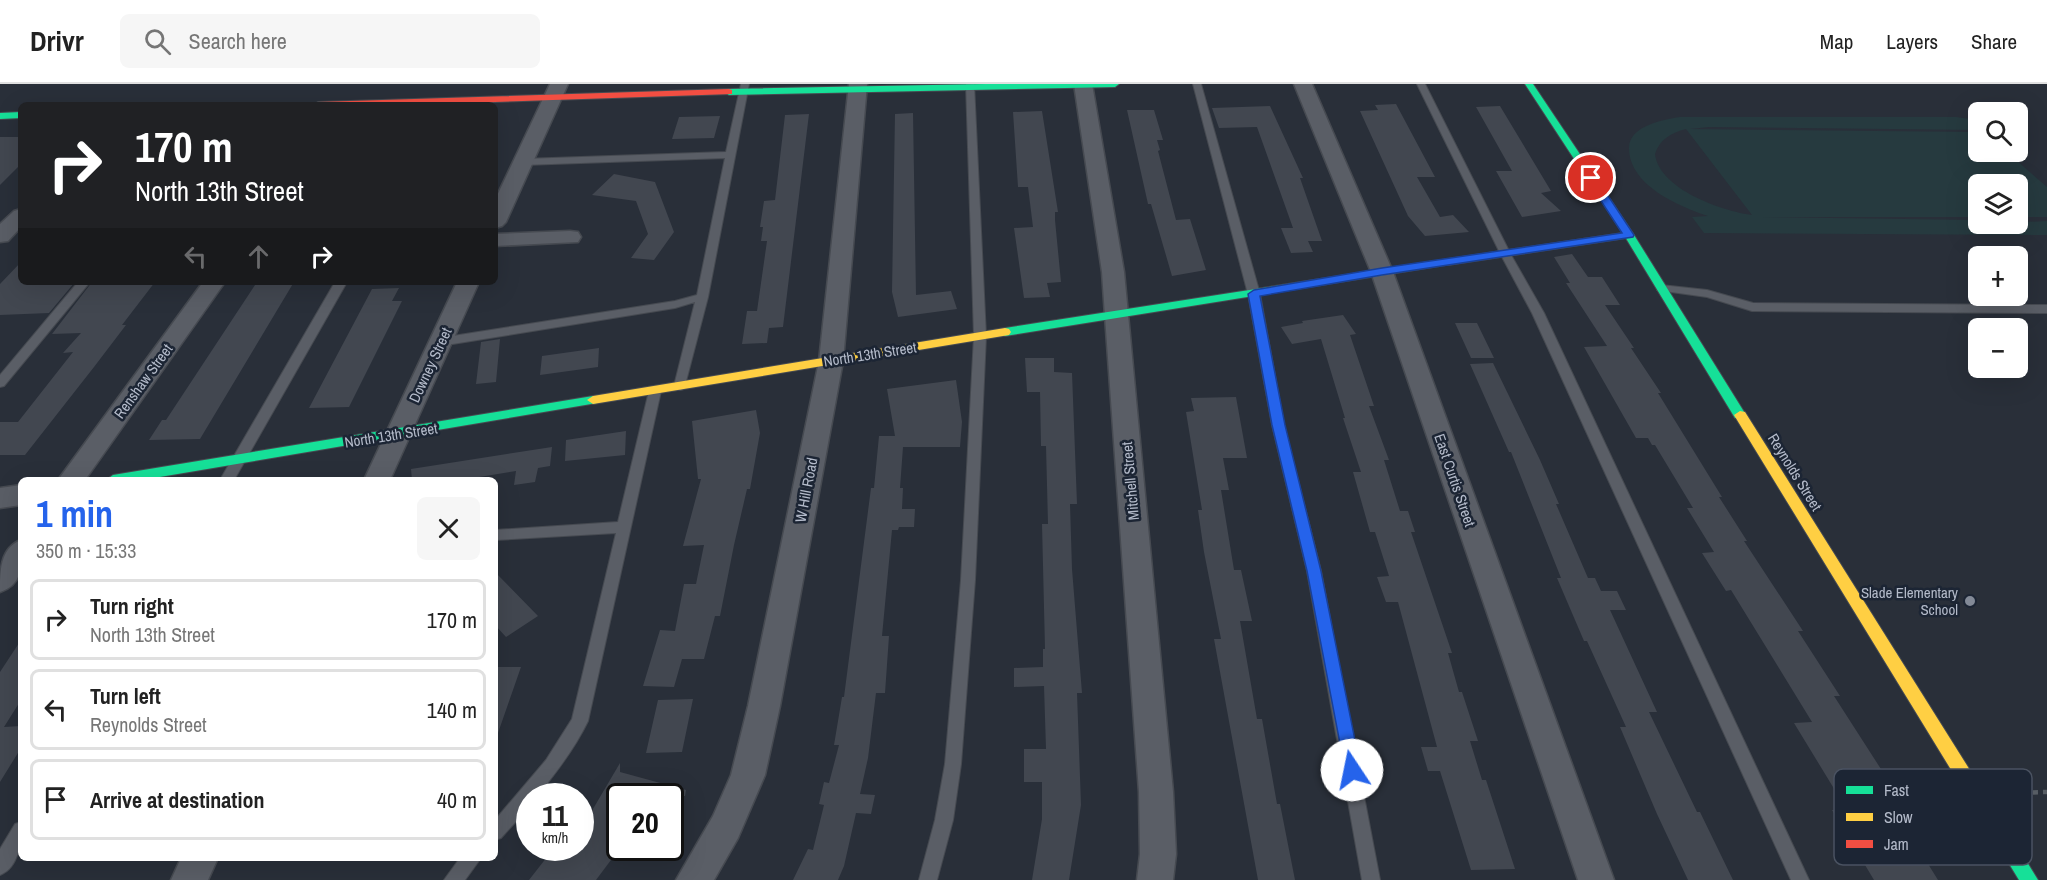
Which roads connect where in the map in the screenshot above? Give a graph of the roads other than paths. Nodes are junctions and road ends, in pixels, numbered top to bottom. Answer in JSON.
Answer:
{"nodes":[{"id":1,"x":1083,"y":84,"type":"edge"},
{"id":2,"x":1115,"y":84,"type":"edge"},
{"id":3,"x":1197,"y":84,"type":"edge"},
{"id":4,"x":1303,"y":84,"type":"edge"},
{"id":5,"x":1421,"y":84,"type":"edge"},
{"id":6,"x":1529,"y":84,"type":"edge"},
{"id":7,"x":970,"y":85,"type":"edge"},
{"id":8,"x":858,"y":86,"type":"edge"},
{"id":9,"x":744,"y":88,"type":"edge"},
{"id":10,"x":556,"y":90,"type":"edge"},
{"id":11,"x":454,"y":102,"type":"edge"},
{"id":12,"x":730,"y":155,"type":"junction"},
{"id":13,"x":523,"y":162,"type":"junction"},
{"id":14,"x":498,"y":216,"type":"edge"},
{"id":15,"x":18,"y":218,"type":"edge"},
{"id":16,"x":1629,"y":235,"type":"junction"},
{"id":17,"x":0,"y":236,"type":"edge"},
{"id":18,"x":570,"y":237,"type":"dead end"},
{"id":19,"x":498,"y":240,"type":"edge"},
{"id":20,"x":1506,"y":255,"type":"junction"},
{"id":21,"x":1382,"y":272,"type":"junction"},
{"id":22,"x":82,"y":285,"type":"edge"},
{"id":23,"x":212,"y":285,"type":"edge"},
{"id":24,"x":339,"y":285,"type":"edge"},
{"id":25,"x":467,"y":285,"type":"edge"},
{"id":26,"x":1661,"y":288,"type":"junction"},
{"id":27,"x":1254,"y":294,"type":"junction"},
{"id":28,"x":702,"y":297,"type":"junction"},
{"id":29,"x":2047,"y":309,"type":"edge"},
{"id":30,"x":1117,"y":316,"type":"junction"},
{"id":31,"x":980,"y":336,"type":"junction"},
{"id":32,"x":440,"y":342,"type":"junction"},
{"id":33,"x":831,"y":361,"type":"junction"},
{"id":34,"x":0,"y":383,"type":"edge"},
{"id":35,"x":680,"y":386,"type":"junction"},
{"id":36,"x":655,"y":391,"type":"junction"},
{"id":37,"x":398,"y":434,"type":"junction"},
{"id":38,"x":237,"y":460,"type":"junction"},
{"id":39,"x":73,"y":477,"type":"edge"},
{"id":40,"x":132,"y":477,"type":"edge"},
{"id":41,"x":228,"y":477,"type":"edge"},
{"id":42,"x":378,"y":477,"type":"edge"},
{"id":43,"x":18,"y":495,"type":"edge"},
{"id":44,"x":0,"y":498,"type":"edge"},
{"id":45,"x":624,"y":527,"type":"junction"},
{"id":46,"x":498,"y":535,"type":"edge"},
{"id":47,"x":18,"y":555,"type":"edge"},
{"id":48,"x":0,"y":581,"type":"edge"},
{"id":49,"x":1960,"y":769,"type":"edge"},
{"id":50,"x":498,"y":828,"type":"edge"},
{"id":51,"x":18,"y":835,"type":"edge"},
{"id":52,"x":198,"y":861,"type":"edge"},
{"id":53,"x":469,"y":861,"type":"edge"},
{"id":54,"x":2020,"y":865,"type":"edge"},
{"id":55,"x":0,"y":866,"type":"edge"},
{"id":56,"x":189,"y":880,"type":"edge"},
{"id":57,"x":453,"y":880,"type":"edge"},
{"id":58,"x":694,"y":880,"type":"edge"},
{"id":59,"x":928,"y":880,"type":"edge"},
{"id":60,"x":1155,"y":880,"type":"edge"},
{"id":61,"x":1371,"y":880,"type":"edge"},
{"id":62,"x":1596,"y":880,"type":"edge"},
{"id":63,"x":1800,"y":880,"type":"edge"},
{"id":64,"x":2029,"y":880,"type":"edge"}],
"edges":[{"from":1,"to":2,"type":"street"},
{"from":1,"to":7,"type":"street"},
{"from":1,"to":30,"type":"street","name":"Mitchell Street"},
{"from":3,"to":27,"type":"lane"},
{"from":4,"to":21,"type":"street","name":"East Curtis Street"},
{"from":5,"to":20,"type":"lane"},
{"from":6,"to":16,"type":"street","name":"Reynolds Street"},
{"from":7,"to":8,"type":"street"},
{"from":7,"to":31,"type":"lane"},
{"from":8,"to":9,"type":"street"},
{"from":8,"to":33,"type":"street","name":"W Hill Road"},
{"from":9,"to":10,"type":"street"},
{"from":9,"to":12,"type":"lane"},
{"from":10,"to":11,"type":"street"},
{"from":10,"to":13,"type":"street"},
{"from":12,"to":13,"type":"lane"},
{"from":12,"to":28,"type":"lane"},
{"from":13,"to":14,"type":"street"},
{"from":15,"to":17,"type":"street"},
{"from":16,"to":20,"type":"street","name":"North 13th Street"},
{"from":16,"to":26,"type":"street","name":"Reynolds Street"},
{"from":18,"to":19,"type":"street"},
{"from":20,"to":21,"type":"street","name":"North 13th Street"},
{"from":20,"to":63,"type":"lane"},
{"from":21,"to":27,"type":"street","name":"North 13th Street"},
{"from":21,"to":62,"type":"street","name":"East Curtis Street"},
{"from":22,"to":34,"type":"lane"},
{"from":23,"to":39,"type":"street","name":"Renshaw Street"},
{"from":24,"to":38,"type":"lane"},
{"from":25,"to":32,"type":"street","name":"Downey Street"},
{"from":26,"to":29,"type":"lane"},
{"from":26,"to":49,"type":"street","name":"Reynolds Street"},
{"from":27,"to":30,"type":"street","name":"North 13th Street"},
{"from":27,"to":61,"type":"lane"},
{"from":28,"to":32,"type":"lane"},
{"from":28,"to":35,"type":"lane"},
{"from":30,"to":31,"type":"street","name":"North 13th Street"},
{"from":30,"to":60,"type":"street","name":"Mitchell Street"},
{"from":31,"to":33,"type":"street","name":"North 13th Street"},
{"from":31,"to":59,"type":"lane"},
{"from":32,"to":37,"type":"street","name":"Downey Street"},
{"from":33,"to":35,"type":"street","name":"North 13th Street"},
{"from":33,"to":58,"type":"street","name":"W Hill Road"},
{"from":35,"to":36,"type":"street","name":"North 13th Street"},
{"from":36,"to":37,"type":"street","name":"North 13th Street"},
{"from":36,"to":45,"type":"lane"},
{"from":37,"to":38,"type":"street","name":"North 13th Street"},
{"from":37,"to":42,"type":"street","name":"Downey Street"},
{"from":38,"to":40,"type":"street","name":"North 13th Street"},
{"from":38,"to":41,"type":"lane"},
{"from":43,"to":44,"type":"street"},
{"from":45,"to":46,"type":"lane"},
{"from":45,"to":50,"type":"lane"},
{"from":47,"to":48,"type":"street"},
{"from":51,"to":55,"type":"lane"},
{"from":52,"to":56,"type":"street"},
{"from":53,"to":57,"type":"lane"},
{"from":54,"to":64,"type":"street","name":"Reynolds Street"}]}
